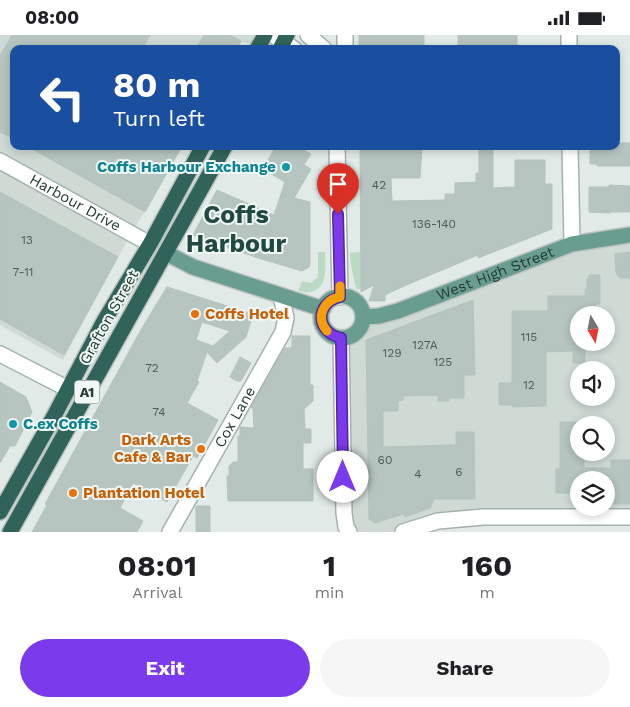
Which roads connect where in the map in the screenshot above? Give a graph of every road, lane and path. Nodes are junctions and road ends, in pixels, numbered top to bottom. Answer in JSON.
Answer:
{"nodes":[{"id":1,"x":308,"y":35,"type":"edge"},
{"id":2,"x":319,"y":45,"type":"edge"},
{"id":3,"x":202,"y":150,"type":"edge"},
{"id":4,"x":223,"y":150,"type":"edge"},
{"id":5,"x":337,"y":150,"type":"edge"},
{"id":6,"x":570,"y":150,"type":"edge"},
{"id":7,"x":0,"y":161,"type":"edge"},
{"id":8,"x":630,"y":235,"type":"edge"},
{"id":9,"x":150,"y":244,"type":"junction"},
{"id":10,"x":572,"y":244,"type":"junction"},
{"id":11,"x":166,"y":253,"type":"junction"},
{"id":12,"x":281,"y":296,"type":"junction"},
{"id":13,"x":340,"y":297,"type":"junction"},
{"id":14,"x":323,"y":309,"type":"junction"},
{"id":15,"x":363,"y":317,"type":"junction"},
{"id":16,"x":341,"y":338,"type":"junction"},
{"id":17,"x":0,"y":354,"type":"edge"},
{"id":18,"x":68,"y":389,"type":"junction"},
{"id":19,"x":0,"y":513,"type":"edge"},
{"id":20,"x":630,"y":517,"type":"edge"},
{"id":21,"x":10,"y":532,"type":"edge"},
{"id":22,"x":170,"y":532,"type":"edge"},
{"id":23,"x":349,"y":532,"type":"edge"},
{"id":24,"x":403,"y":532,"type":"edge"}],
"edges":[{"from":1,"to":2,"type":"street"},
{"from":3,"to":9,"type":"highway","name":"Grafton Street","number":"A1"},
{"from":4,"to":11,"type":"highway","name":"Grafton Street","number":"A1"},
{"from":5,"to":13,"type":"street"},
{"from":6,"to":10,"type":"street"},
{"from":7,"to":9,"type":"street","name":"Harbour Drive"},
{"from":8,"to":10,"type":"main road","name":"West High Street"},
{"from":9,"to":11,"type":"highway"},
{"from":9,"to":18,"type":"highway","name":"Grafton Street","number":"A1"},
{"from":10,"to":15,"type":"main road","name":"West High Street"},
{"from":11,"to":12,"type":"main road"},
{"from":11,"to":21,"type":"highway","name":"Grafton Street","number":"A1"},
{"from":12,"to":14,"type":"main road"},
{"from":12,"to":22,"type":"street","name":"Cox Lane"},
{"from":13,"to":14,"type":"main road"},
{"from":13,"to":15,"type":"main road"},
{"from":14,"to":16,"type":"main road"},
{"from":15,"to":16,"type":"main road"},
{"from":16,"to":23,"type":"street"},
{"from":17,"to":18,"type":"street"},
{"from":18,"to":19,"type":"highway","name":"Grafton Street","number":"A1"},
{"from":20,"to":24,"type":"street"}]}
